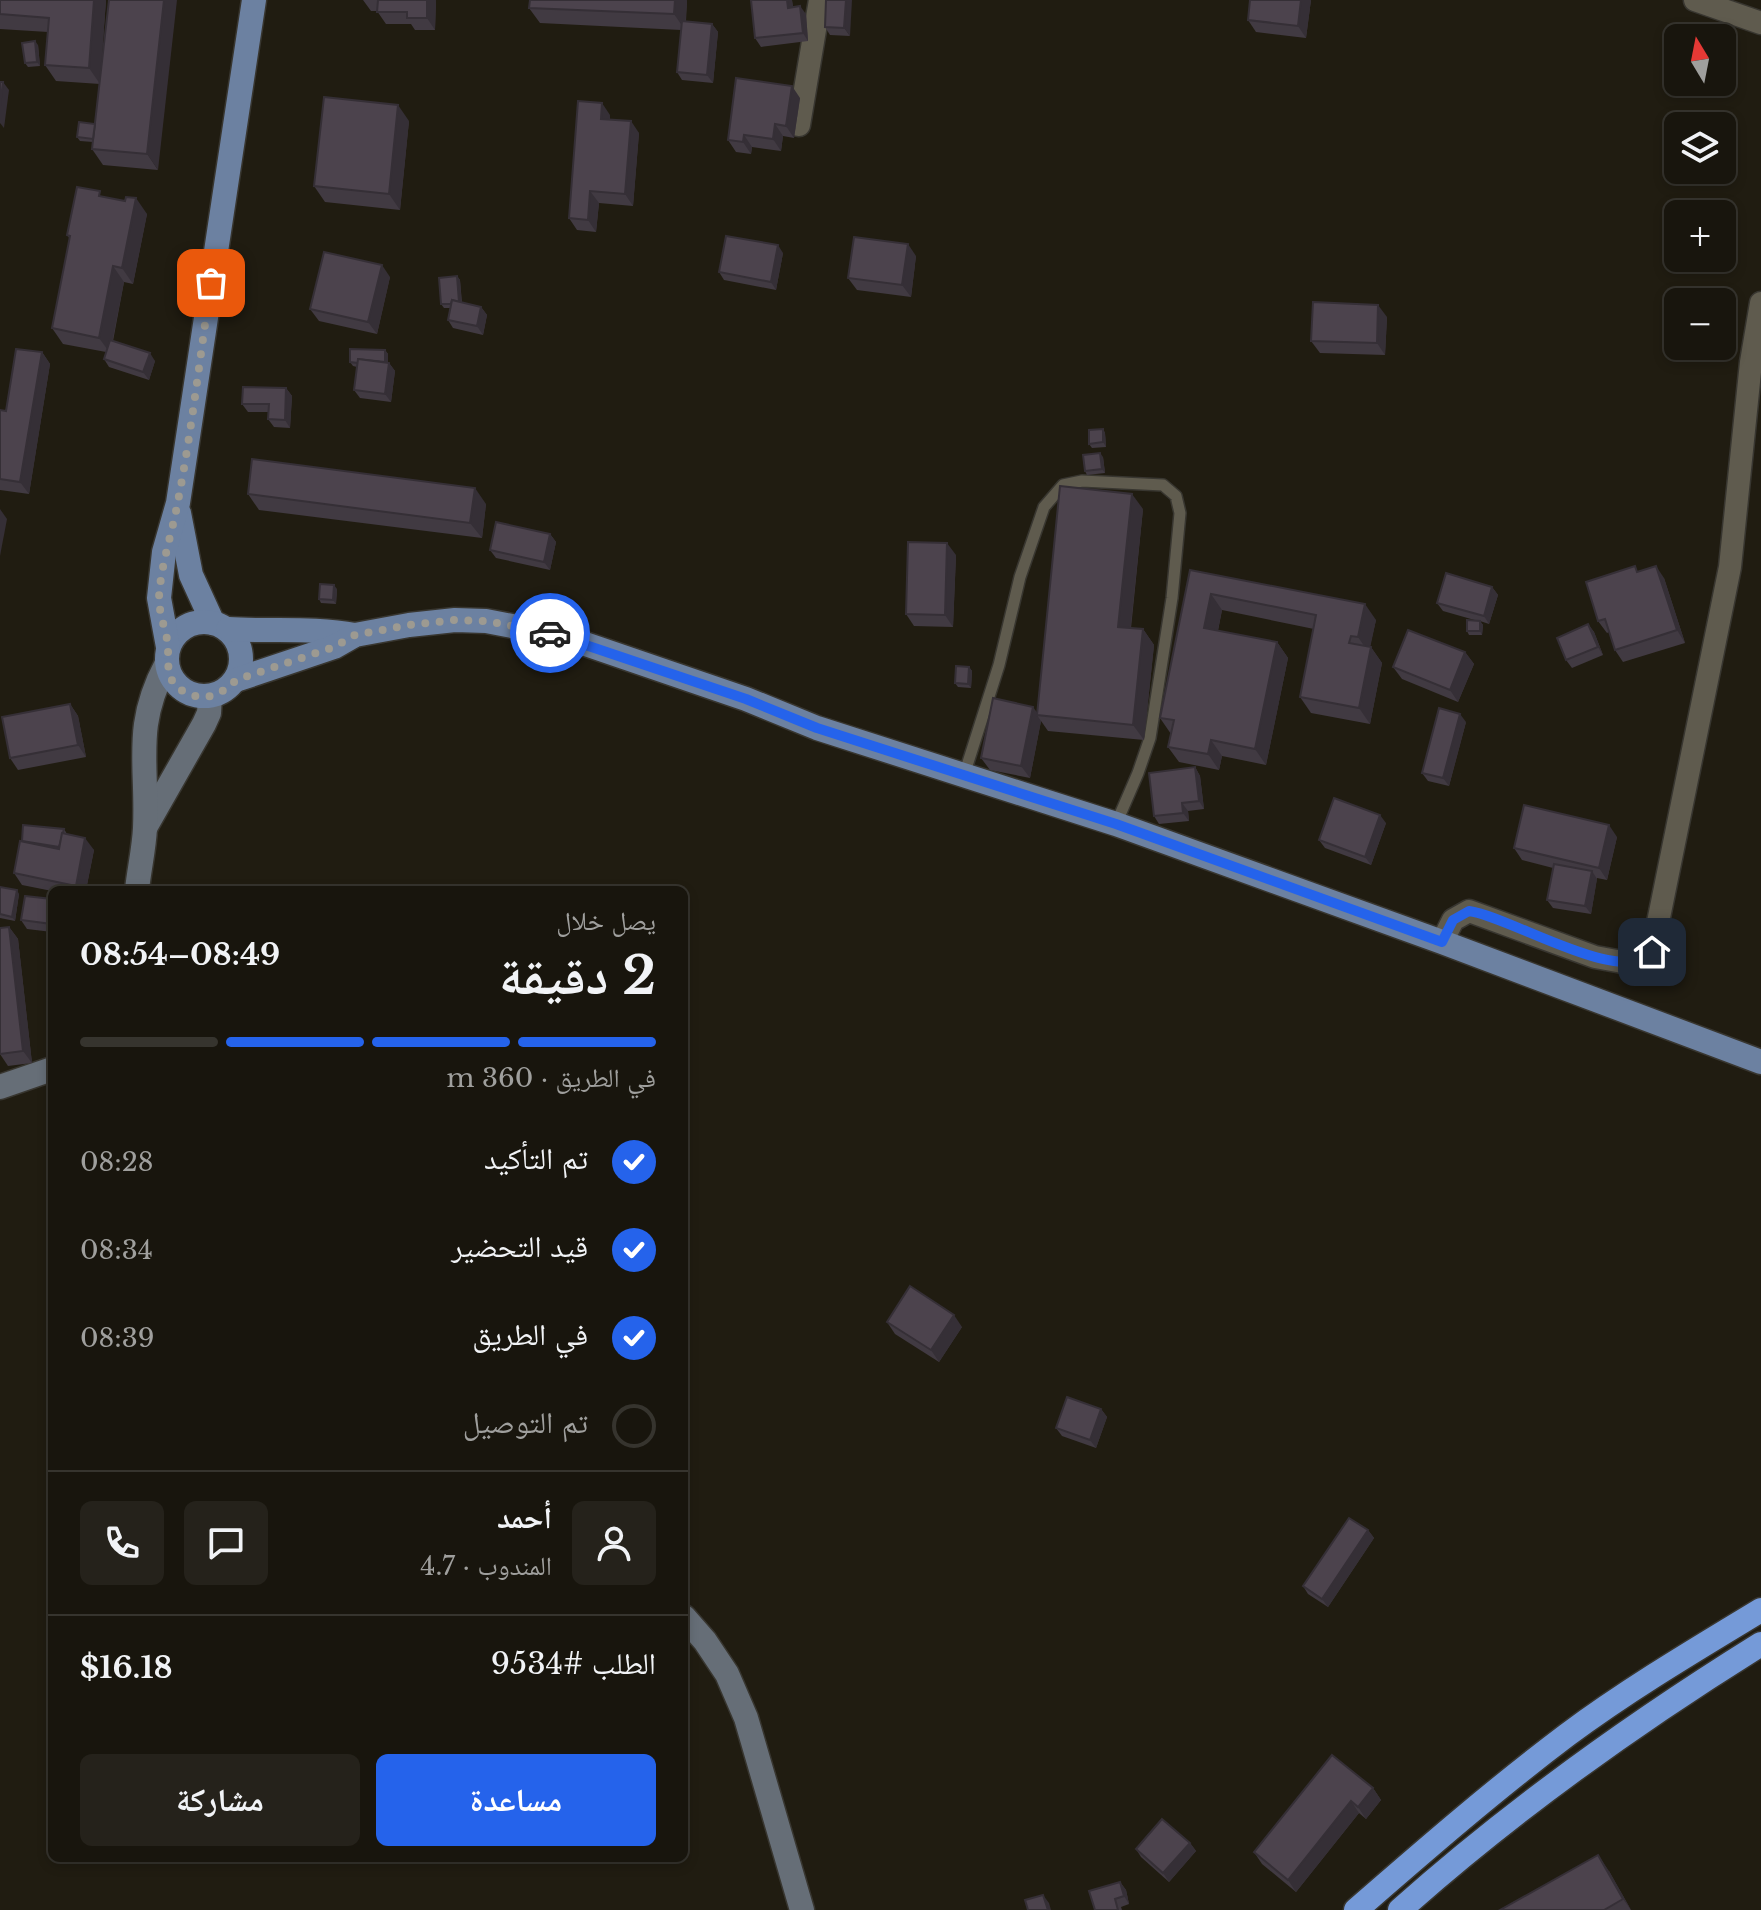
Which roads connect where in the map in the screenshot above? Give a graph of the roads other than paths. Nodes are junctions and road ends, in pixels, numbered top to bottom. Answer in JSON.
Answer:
{"nodes":[{"id":1,"x":254,"y":0,"type":"edge"},
{"id":2,"x":820,"y":0,"type":"edge"},
{"id":3,"x":1695,"y":0,"type":"edge"},
{"id":4,"x":1761,"y":23,"type":"edge"},
{"id":5,"x":799,"y":125,"type":"dead end"},
{"id":6,"x":1761,"y":303,"type":"edge"},
{"id":7,"x":178,"y":503,"type":"junction"},
{"id":8,"x":220,"y":626,"type":"junction"},
{"id":9,"x":355,"y":635,"type":"junction"},
{"id":10,"x":167,"y":656,"type":"junction"},
{"id":11,"x":236,"y":680,"type":"junction"},
{"id":12,"x":210,"y":696,"type":"junction"},
{"id":13,"x":964,"y":776,"type":"junction"},
{"id":14,"x":1116,"y":824,"type":"junction"},
{"id":15,"x":145,"y":828,"type":"junction"},
{"id":16,"x":138,"y":886,"type":"edge"},
{"id":17,"x":1442,"y":942,"type":"junction"},
{"id":18,"x":1761,"y":1062,"type":"edge"},
{"id":19,"x":48,"y":1070,"type":"edge"},
{"id":20,"x":0,"y":1087,"type":"edge"},
{"id":21,"x":1761,"y":1610,"type":"edge"},
{"id":22,"x":688,"y":1622,"type":"edge"},
{"id":23,"x":1761,"y":1644,"type":"edge"},
{"id":24,"x":802,"y":1910,"type":"edge"},
{"id":25,"x":1356,"y":1910,"type":"edge"},
{"id":26,"x":1400,"y":1910,"type":"edge"}],
"edges":[{"from":1,"to":7,"type":"main road"},
{"from":2,"to":5,"type":"street"},
{"from":3,"to":4,"type":"street"},
{"from":6,"to":17,"type":"street"},
{"from":7,"to":8,"type":"main road"},
{"from":7,"to":10,"type":"main road"},
{"from":8,"to":9,"type":"main road"},
{"from":8,"to":10,"type":"main road"},
{"from":8,"to":11,"type":"main road"},
{"from":9,"to":11,"type":"main road"},
{"from":9,"to":13,"type":"main road"},
{"from":10,"to":12,"type":"main road"},
{"from":10,"to":15,"type":"main road"},
{"from":11,"to":12,"type":"main road"},
{"from":12,"to":15,"type":"main road"},
{"from":13,"to":14,"type":"main road"},
{"from":13,"to":14,"type":"lane"},
{"from":14,"to":17,"type":"main road"},
{"from":15,"to":16,"type":"main road"},
{"from":17,"to":18,"type":"main road"},
{"from":19,"to":20,"type":"main road"},
{"from":21,"to":25,"type":"highway"},
{"from":22,"to":24,"type":"main road"},
{"from":23,"to":26,"type":"highway"}]}
